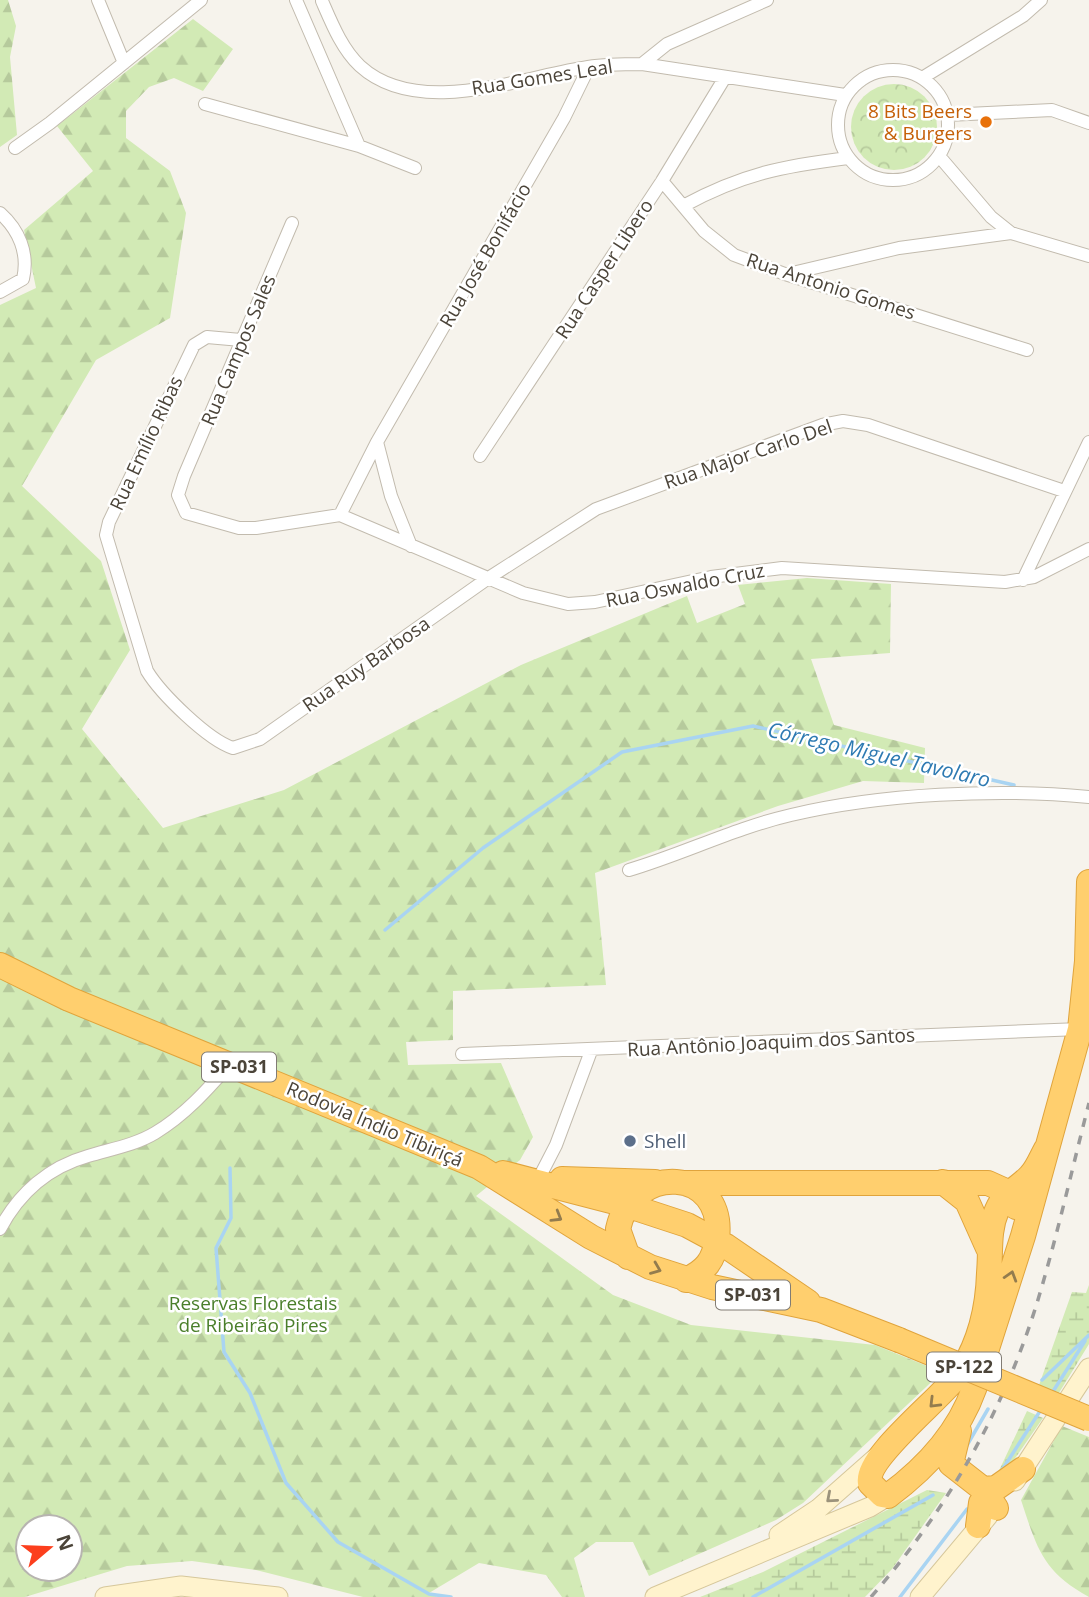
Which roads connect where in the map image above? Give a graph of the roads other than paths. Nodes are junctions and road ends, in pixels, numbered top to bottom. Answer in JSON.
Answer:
{"nodes":[{"id":1,"x":98,"y":0,"type":"edge"},
{"id":2,"x":201,"y":0,"type":"edge"},
{"id":3,"x":296,"y":0,"type":"edge"},
{"id":4,"x":767,"y":0,"type":"edge"},
{"id":5,"x":1041,"y":0,"type":"edge"},
{"id":6,"x":323,"y":1,"type":"edge"},
{"id":7,"x":302,"y":13,"type":"junction"},
{"id":8,"x":124,"y":63,"type":"junction"},
{"id":9,"x":642,"y":64,"type":"junction"},
{"id":10,"x":589,"y":67,"type":"junction"},
{"id":11,"x":922,"y":78,"type":"junction"},
{"id":12,"x":724,"y":79,"type":"junction"},
{"id":13,"x":845,"y":95,"type":"junction"},
{"id":14,"x":205,"y":104,"type":"dead end"},
{"id":15,"x":947,"y":115,"type":"junction"},
{"id":16,"x":1089,"y":123,"type":"edge"},
{"id":17,"x":359,"y":146,"type":"junction"},
{"id":18,"x":15,"y":148,"type":"dead end"},
{"id":19,"x":939,"y":156,"type":"junction"},
{"id":20,"x":848,"y":159,"type":"junction"},
{"id":21,"x":415,"y":168,"type":"dead end"},
{"id":22,"x":662,"y":181,"type":"junction"},
{"id":23,"x":683,"y":206,"type":"junction"},
{"id":24,"x":0,"y":213,"type":"edge"},
{"id":25,"x":292,"y":223,"type":"dead end"},
{"id":26,"x":1011,"y":233,"type":"junction"},
{"id":27,"x":1089,"y":256,"type":"edge"},
{"id":28,"x":785,"y":274,"type":"junction"},
{"id":29,"x":0,"y":292,"type":"edge"},
{"id":30,"x":242,"y":340,"type":"junction"},
{"id":31,"x":1027,"y":350,"type":"dead end"},
{"id":32,"x":377,"y":442,"type":"junction"},
{"id":33,"x":1089,"y":442,"type":"edge"},
{"id":34,"x":480,"y":456,"type":"dead end"},
{"id":35,"x":1064,"y":491,"type":"junction"},
{"id":36,"x":340,"y":515,"type":"junction"},
{"id":37,"x":411,"y":546,"type":"junction"},
{"id":38,"x":1089,"y":549,"type":"edge"},
{"id":39,"x":487,"y":579,"type":"junction"},
{"id":40,"x":1023,"y":580,"type":"junction"},
{"id":41,"x":242,"y":748,"type":"joint"},
{"id":42,"x":1089,"y":796,"type":"edge"},
{"id":43,"x":629,"y":870,"type":"dead end"},
{"id":44,"x":1089,"y":882,"type":"edge"},
{"id":45,"x":0,"y":965,"type":"edge"},
{"id":46,"x":1080,"y":1029,"type":"junction"},
{"id":47,"x":591,"y":1051,"type":"junction"},
{"id":48,"x":462,"y":1054,"type":"dead end"},
{"id":49,"x":230,"y":1064,"type":"junction"},
{"id":50,"x":1046,"y":1149,"type":"junction"},
{"id":51,"x":479,"y":1167,"type":"junction"},
{"id":52,"x":537,"y":1178,"type":"junction"},
{"id":53,"x":750,"y":1182,"type":"junction"},
{"id":54,"x":943,"y":1182,"type":"junction"},
{"id":55,"x":673,"y":1183,"type":"junction"},
{"id":56,"x":1008,"y":1192,"type":"junction"},
{"id":57,"x":626,"y":1205,"type":"junction"},
{"id":58,"x":650,"y":1212,"type":"junction"},
{"id":59,"x":993,"y":1223,"type":"junction"},
{"id":60,"x":0,"y":1229,"type":"edge"},
{"id":61,"x":618,"y":1229,"type":"junction"},
{"id":62,"x":716,"y":1233,"type":"junction"},
{"id":63,"x":1023,"y":1236,"type":"junction"},
{"id":64,"x":989,"y":1252,"type":"junction"},
{"id":65,"x":628,"y":1257,"type":"junction"},
{"id":66,"x":686,"y":1280,"type":"junction"},
{"id":67,"x":821,"y":1310,"type":"junction"},
{"id":68,"x":1089,"y":1368,"type":"edge"},
{"id":69,"x":967,"y":1410,"type":"junction"},
{"id":70,"x":1089,"y":1419,"type":"edge"},
{"id":71,"x":882,"y":1453,"type":"junction"},
{"id":72,"x":1023,"y":1469,"type":"joint"},
{"id":73,"x":894,"y":1492,"type":"junction"},
{"id":74,"x":984,"y":1506,"type":"junction"},
{"id":75,"x":733,"y":1563,"type":"junction"},
{"id":76,"x":105,"y":1597,"type":"edge"},
{"id":77,"x":278,"y":1597,"type":"edge"},
{"id":78,"x":655,"y":1597,"type":"edge"},
{"id":79,"x":920,"y":1597,"type":"edge"}],
"edges":[{"from":1,"to":8,"type":"street"},
{"from":2,"to":8,"type":"street"},
{"from":3,"to":7,"type":"street"},
{"from":4,"to":9,"type":"street"},
{"from":5,"to":11,"type":"street"},
{"from":6,"to":7,"type":"street"},
{"from":6,"to":10,"type":"street","name":"Rua Gomes Leal"},
{"from":7,"to":17,"type":"street"},
{"from":8,"to":18,"type":"street"},
{"from":9,"to":10,"type":"street","name":"Rua Gomes Leal"},
{"from":9,"to":12,"type":"street","name":"Rua Gomes Leal"},
{"from":10,"to":32,"type":"street","name":"Rua José Bonifácio"},
{"from":11,"to":13,"type":"street"},
{"from":11,"to":15,"type":"street"},
{"from":12,"to":13,"type":"street","name":"Rua Gomes Leal"},
{"from":12,"to":22,"type":"street","name":"Rua Casper Libero"},
{"from":13,"to":20,"type":"street"},
{"from":14,"to":17,"type":"street"},
{"from":15,"to":16,"type":"street"},
{"from":15,"to":19,"type":"street"},
{"from":17,"to":21,"type":"street"},
{"from":19,"to":20,"type":"street"},
{"from":19,"to":26,"type":"street"},
{"from":20,"to":23,"type":"street"},
{"from":22,"to":23,"type":"street","name":"Rua Antonio Gomes"},
{"from":22,"to":34,"type":"street","name":"Rua Casper Libero"},
{"from":23,"to":28,"type":"street","name":"Rua Antonio Gomes"},
{"from":24,"to":29,"type":"street"},
{"from":25,"to":30,"type":"street","name":"Rua Campos Sales"},
{"from":26,"to":27,"type":"street"},
{"from":26,"to":28,"type":"street"},
{"from":28,"to":31,"type":"street","name":"Rua Antonio Gomes"},
{"from":30,"to":36,"type":"street","name":"Rua Campos Sales"},
{"from":30,"to":41,"type":"street","name":"Rua Emílio Ribas"},
{"from":32,"to":36,"type":"street","name":"Rua José Bonifácio"},
{"from":32,"to":37,"type":"street"},
{"from":33,"to":35,"type":"street"},
{"from":35,"to":39,"type":"street","name":"Rua Major Carlo Del"},
{"from":35,"to":40,"type":"street"},
{"from":36,"to":37,"type":"street","name":"Rua Oswaldo Cruz"},
{"from":37,"to":39,"type":"street","name":"Rua Oswaldo Cruz"},
{"from":38,"to":40,"type":"street","name":"Rua Oswaldo Cruz"},
{"from":39,"to":40,"type":"street","name":"Rua Oswaldo Cruz"},
{"from":39,"to":41,"type":"street","name":"Rua Ruy Barbosa"},
{"from":42,"to":43,"type":"street"},
{"from":44,"to":46,"type":"highway"},
{"from":45,"to":49,"type":"highway","name":"Rodovia Índio Tibiriçá","number":"SP-031"},
{"from":46,"to":47,"type":"street","name":"Rua Antônio Joaquim dos Santos"},
{"from":46,"to":50,"type":"highway"},
{"from":47,"to":48,"type":"street","name":"Rua Antônio Joaquim dos Santos"},
{"from":47,"to":52,"type":"street"},
{"from":49,"to":51,"type":"highway","name":"Rodovia Índio Tibiriçá","number":"SP-031"},
{"from":49,"to":60,"type":"street"},
{"from":50,"to":56,"type":"highway"},
{"from":50,"to":63,"type":"highway"},
{"from":51,"to":52,"type":"highway","name":"Rodovia Índio Tibiriçá","number":"SP-031"},
{"from":51,"to":65,"type":"highway","name":"Rodovia Índio Tibiriçá","number":"SP-031","one_way":true},
{"from":52,"to":55,"type":"highway"},
{"from":52,"to":57,"type":"highway","name":"Rodovia Índio Tibiriçá","number":"SP-031"},
{"from":53,"to":54,"type":"highway"},
{"from":53,"to":55,"type":"highway"},
{"from":53,"to":62,"type":"highway"},
{"from":54,"to":56,"type":"highway"},
{"from":54,"to":64,"type":"highway"},
{"from":55,"to":57,"type":"highway"},
{"from":55,"to":62,"type":"highway"},
{"from":56,"to":59,"type":"highway","number":"SP-122"},
{"from":56,"to":63,"type":"highway"},
{"from":57,"to":58,"type":"highway","name":"Rodovia Índio Tibiriçá","number":"SP-031"},
{"from":57,"to":61,"type":"highway"},
{"from":58,"to":61,"type":"highway"},
{"from":58,"to":62,"type":"highway","name":"Rodovia Índio Tibiriçá","number":"SP-031"},
{"from":59,"to":63,"type":"highway"},
{"from":59,"to":64,"type":"highway","number":"SP-122"},
{"from":61,"to":65,"type":"highway"},
{"from":62,"to":66,"type":"highway"},
{"from":62,"to":67,"type":"highway","name":"Rodovia Índio Tibiriçá","number":"SP-031"},
{"from":69,"to":63,"type":"highway","number":"SP-122","one_way":true},
{"from":64,"to":71,"type":"highway","number":"SP-122","one_way":true},
{"from":65,"to":66,"type":"highway","name":"Rodovia Índio Tibiriçá","number":"SP-031","one_way":true},
{"from":66,"to":67,"type":"highway","name":"Rodovia Índio Tibiriçá","number":"SP-031"},
{"from":67,"to":70,"type":"highway","name":"Rodovia Índio Tibiriçá","number":"SP-031","bridge":true},
{"from":68,"to":72,"type":"main road"},
{"from":69,"to":73,"type":"highway","number":"SP-122"},
{"from":69,"to":74,"type":"highway"},
{"from":71,"to":73,"type":"highway"},
{"from":71,"to":75,"type":"main road","number":"SP-122","one_way":true},
{"from":72,"to":74,"type":"highway"},
{"from":73,"to":74,"type":"highway"},
{"from":73,"to":75,"type":"main road","number":"SP-122"},
{"from":74,"to":79,"type":"main road"},
{"from":75,"to":78,"type":"main road","number":"SP-122"},
{"from":76,"to":77,"type":"main road"}]}
